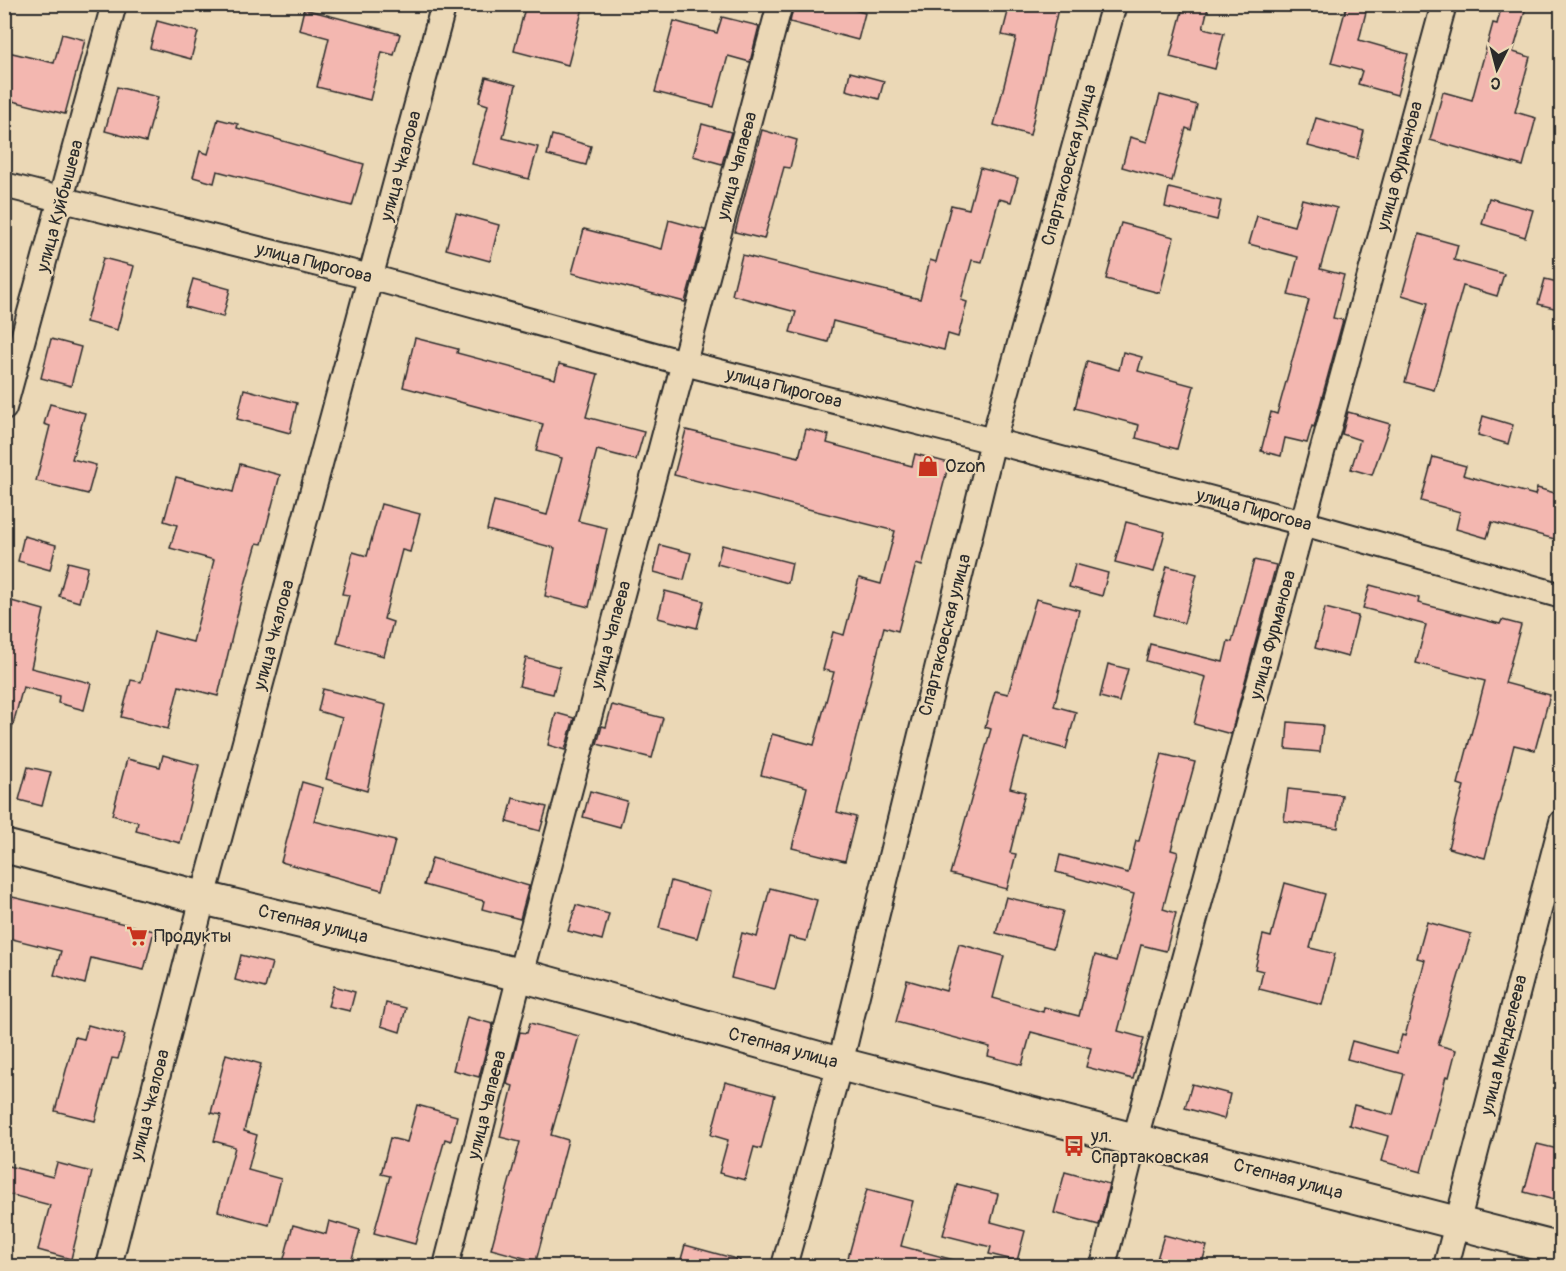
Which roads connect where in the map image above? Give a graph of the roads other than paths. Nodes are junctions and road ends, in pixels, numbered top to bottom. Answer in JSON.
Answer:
{"nodes":[{"id":1,"x":114,"y":4,"type":"edge"},
{"id":2,"x":444,"y":4,"type":"edge"},
{"id":3,"x":780,"y":4,"type":"edge"},
{"id":4,"x":1114,"y":4,"type":"edge"},
{"id":5,"x":1444,"y":4,"type":"edge"},
{"id":6,"x":4,"y":185,"type":"edge"},
{"id":7,"x":62,"y":198,"type":"junction"},
{"id":8,"x":370,"y":277,"type":"junction"},
{"id":9,"x":684,"y":363,"type":"junction"},
{"id":10,"x":4,"y":408,"type":"edge"},
{"id":11,"x":993,"y":441,"type":"junction"},
{"id":12,"x":1303,"y":523,"type":"junction"},
{"id":13,"x":1562,"y":596,"type":"edge"},
{"id":14,"x":1562,"y":822,"type":"edge"},
{"id":15,"x":4,"y":846,"type":"edge"},
{"id":16,"x":203,"y":898,"type":"junction"},
{"id":17,"x":520,"y":975,"type":"junction"},
{"id":18,"x":840,"y":1064,"type":"junction"},
{"id":19,"x":1135,"y":1139,"type":"junction"},
{"id":20,"x":1458,"y":1223,"type":"junction"},
{"id":21,"x":1562,"y":1250,"type":"edge"},
{"id":22,"x":109,"y":1266,"type":"edge"},
{"id":23,"x":446,"y":1266,"type":"edge"},
{"id":24,"x":784,"y":1266,"type":"edge"},
{"id":25,"x":1103,"y":1266,"type":"edge"},
{"id":26,"x":1446,"y":1266,"type":"edge"}],
"edges":[{"from":1,"to":7,"type":"street","name":"улица Куйбышева"},
{"from":2,"to":8,"type":"street","name":"улица Чкалова"},
{"from":3,"to":9,"type":"street","name":"улица Чапаева"},
{"from":4,"to":11,"type":"street","name":"Спартаковская улица"},
{"from":5,"to":12,"type":"street","name":"улица Фурманова"},
{"from":6,"to":7,"type":"street","name":"улица Пирогова"},
{"from":7,"to":8,"type":"street","name":"улица Пирогова"},
{"from":7,"to":10,"type":"street","name":"улица Куйбышева"},
{"from":8,"to":9,"type":"street","name":"улица Пирогова"},
{"from":8,"to":16,"type":"street","name":"улица Чкалова"},
{"from":9,"to":11,"type":"street","name":"улица Пирогова"},
{"from":9,"to":17,"type":"street","name":"улица Чапаева"},
{"from":11,"to":12,"type":"street","name":"улица Пирогова"},
{"from":11,"to":18,"type":"street","name":"Спартаковская улица"},
{"from":12,"to":13,"type":"street","name":"улица Пирогова"},
{"from":12,"to":19,"type":"street","name":"улица Фурманова"},
{"from":14,"to":20,"type":"street","name":"улица Менделеева"},
{"from":15,"to":16,"type":"main road","name":"Степная улица"},
{"from":16,"to":17,"type":"main road","name":"Степная улица"},
{"from":16,"to":22,"type":"street","name":"улица Чкалова"},
{"from":17,"to":18,"type":"main road","name":"Степная улица"},
{"from":17,"to":23,"type":"street","name":"улица Чапаева"},
{"from":18,"to":19,"type":"main road","name":"Степная улица"},
{"from":18,"to":24,"type":"street","name":"Спартаковская улица"},
{"from":19,"to":20,"type":"main road","name":"Степная улица"},
{"from":19,"to":25,"type":"street","name":"улица Фурманова"},
{"from":20,"to":21,"type":"main road","name":"Степная улица"},
{"from":20,"to":26,"type":"street","name":"улица Менделеева"}]}
